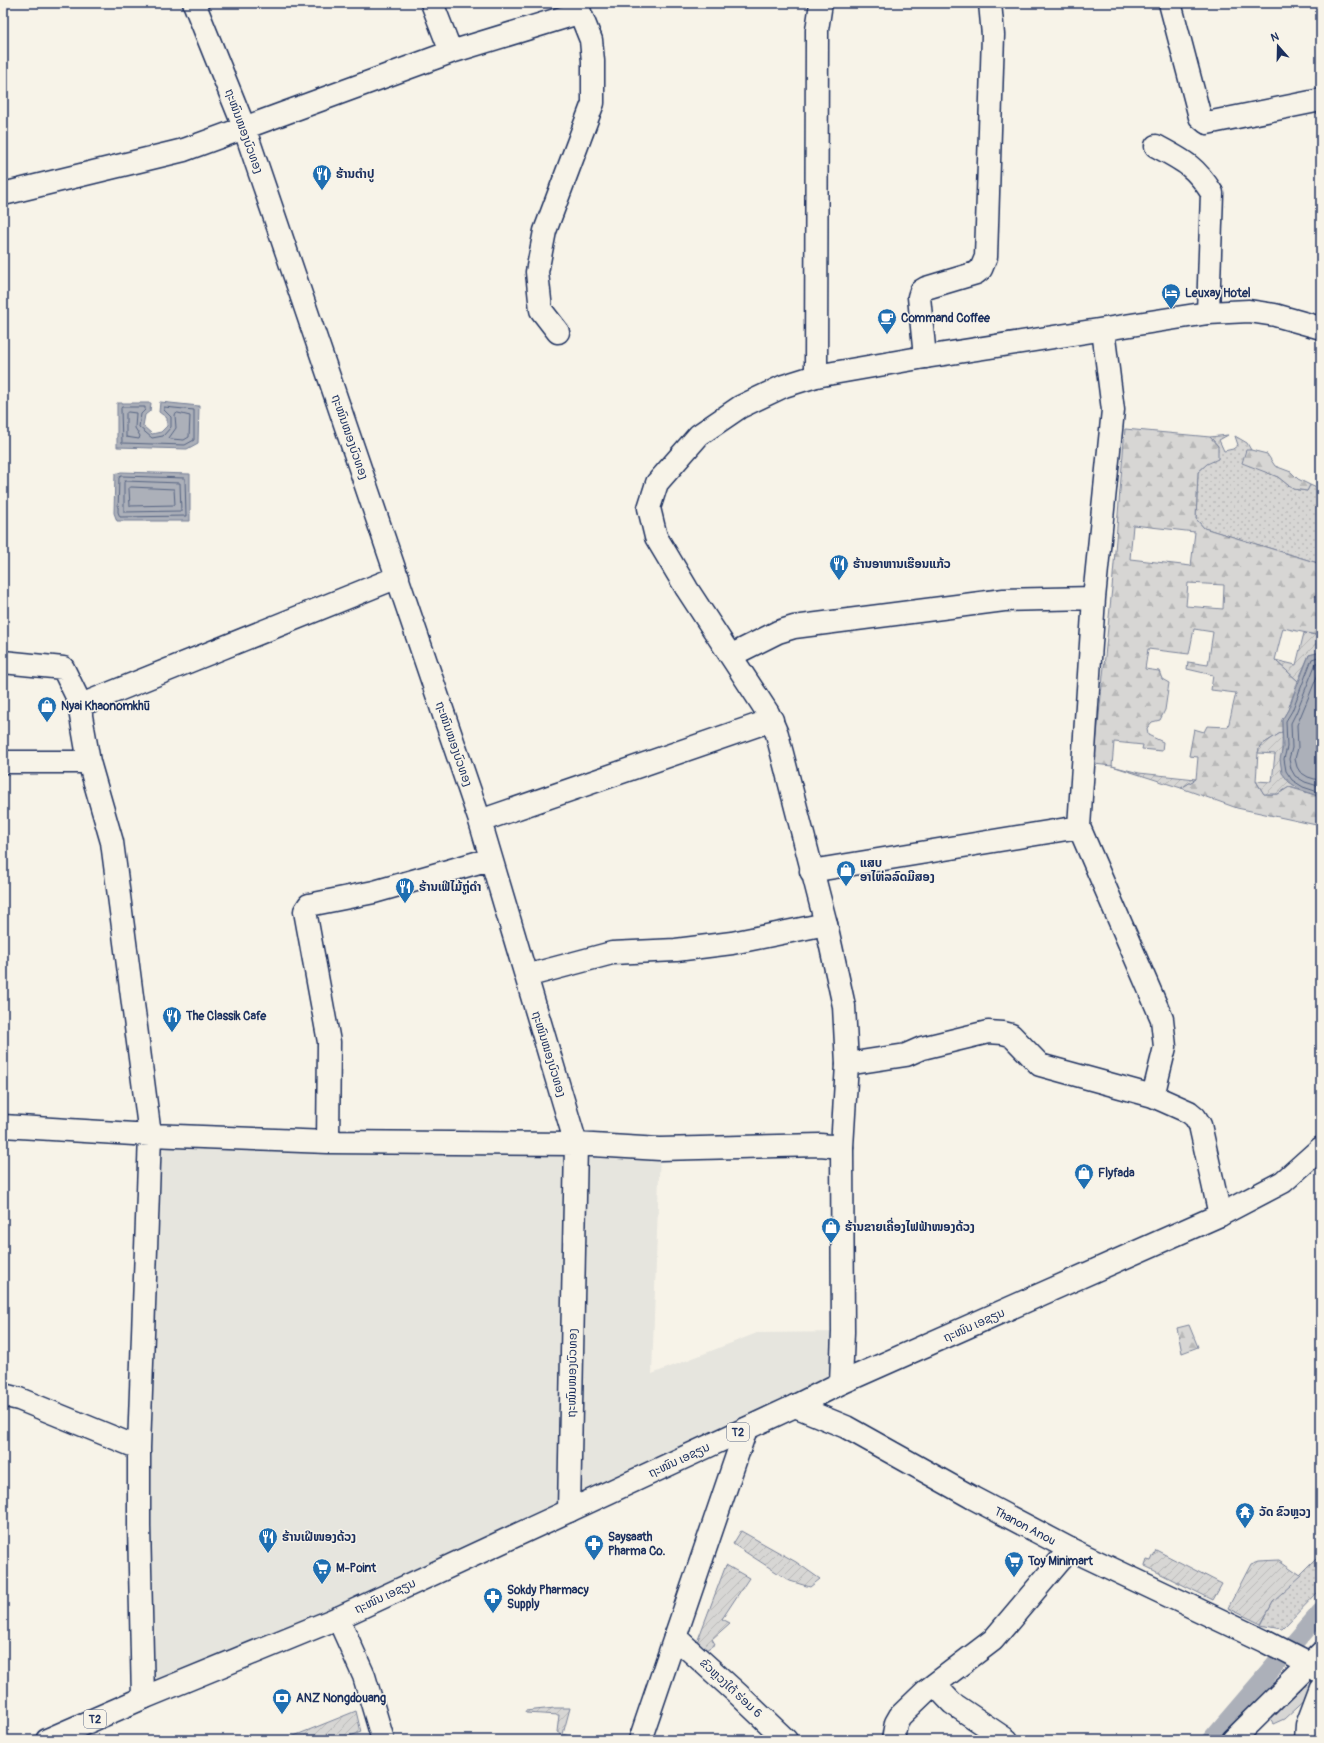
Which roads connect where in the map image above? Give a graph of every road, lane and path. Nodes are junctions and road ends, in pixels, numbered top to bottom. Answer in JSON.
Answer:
{"nodes":[{"id":1,"x":194,"y":3,"type":"edge"},
{"id":2,"x":432,"y":3,"type":"edge"},
{"id":3,"x":821,"y":3,"type":"edge"},
{"id":4,"x":990,"y":3,"type":"edge"},
{"id":5,"x":1170,"y":3,"type":"edge"},
{"id":6,"x":579,"y":6,"type":"edge"},
{"id":7,"x":451,"y":52,"type":"junction"},
{"id":8,"x":1321,"y":100,"type":"edge"},
{"id":9,"x":244,"y":127,"type":"junction"},
{"id":10,"x":1156,"y":146,"type":"dead end"},
{"id":11,"x":3,"y":194,"type":"edge"},
{"id":12,"x":1208,"y":313,"type":"junction"},
{"id":13,"x":1321,"y":328,"type":"edge"},
{"id":14,"x":1103,"y":330,"type":"junction"},
{"id":15,"x":558,"y":332,"type":"dead end"},
{"id":16,"x":925,"y":357,"type":"junction"},
{"id":17,"x":816,"y":376,"type":"junction"},
{"id":18,"x":398,"y":577,"type":"junction"},
{"id":19,"x":1094,"y":598,"type":"junction"},
{"id":20,"x":732,"y":655,"type":"junction"},
{"id":21,"x":3,"y":662,"type":"edge"},
{"id":22,"x":81,"y":705,"type":"junction"},
{"id":23,"x":772,"y":720,"type":"junction"},
{"id":24,"x":3,"y":762,"type":"edge"},
{"id":25,"x":89,"y":762,"type":"junction"},
{"id":26,"x":480,"y":821,"type":"junction"},
{"id":27,"x":1078,"y":827,"type":"junction"},
{"id":28,"x":490,"y":859,"type":"junction"},
{"id":29,"x":811,"y":871,"type":"junction"},
{"id":30,"x":826,"y":924,"type":"junction"},
{"id":31,"x":526,"y":976,"type":"junction"},
{"id":32,"x":847,"y":1064,"type":"junction"},
{"id":33,"x":1153,"y":1096,"type":"junction"},
{"id":34,"x":3,"y":1126,"type":"edge"},
{"id":35,"x":150,"y":1136,"type":"junction"},
{"id":36,"x":328,"y":1142,"type":"junction"},
{"id":37,"x":576,"y":1144,"type":"junction"},
{"id":38,"x":842,"y":1147,"type":"junction"},
{"id":39,"x":1321,"y":1148,"type":"edge"},
{"id":40,"x":1220,"y":1215,"type":"junction"},
{"id":41,"x":841,"y":1383,"type":"junction"},
{"id":42,"x":3,"y":1395,"type":"edge"},
{"id":43,"x":795,"y":1406,"type":"junction"},
{"id":44,"x":746,"y":1429,"type":"junction"},
{"id":45,"x":140,"y":1448,"type":"junction"},
{"id":46,"x":569,"y":1511,"type":"junction"},
{"id":47,"x":1070,"y":1549,"type":"junction"},
{"id":48,"x":338,"y":1618,"type":"junction"},
{"id":49,"x":675,"y":1636,"type":"junction"},
{"id":50,"x":1318,"y":1664,"type":"edge"},
{"id":51,"x":935,"y":1685,"type":"junction"},
{"id":52,"x":1321,"y":1688,"type":"edge"},
{"id":53,"x":143,"y":1698,"type":"junction"},
{"id":54,"x":47,"y":1740,"type":"edge"},
{"id":55,"x":384,"y":1740,"type":"edge"},
{"id":56,"x":640,"y":1740,"type":"edge"},
{"id":57,"x":786,"y":1740,"type":"edge"},
{"id":58,"x":893,"y":1740,"type":"edge"},
{"id":59,"x":1007,"y":1740,"type":"edge"},
{"id":60,"x":1233,"y":1740,"type":"edge"},
{"id":61,"x":1306,"y":1740,"type":"edge"}],
"edges":[{"from":1,"to":9,"type":"street","name":"ຖະໜົນໜອງບົວທອງ"},
{"from":2,"to":7,"type":"street"},
{"from":3,"to":17,"type":"street"},
{"from":4,"to":16,"type":"street"},
{"from":5,"to":8,"type":"street"},
{"from":6,"to":7,"type":"street"},
{"from":6,"to":15,"type":"street"},
{"from":7,"to":9,"type":"street"},
{"from":9,"to":11,"type":"street"},
{"from":9,"to":18,"type":"street","name":"ຖະໜົນໜອງບົວທອງ"},
{"from":10,"to":12,"type":"street"},
{"from":12,"to":13,"type":"street"},
{"from":12,"to":14,"type":"street"},
{"from":14,"to":16,"type":"street"},
{"from":14,"to":19,"type":"street"},
{"from":16,"to":17,"type":"street"},
{"from":17,"to":20,"type":"street"},
{"from":18,"to":22,"type":"street"},
{"from":18,"to":26,"type":"street","name":"ຖະໜົນໜອງບົວທອງ"},
{"from":19,"to":20,"type":"street"},
{"from":19,"to":27,"type":"street"},
{"from":20,"to":23,"type":"street"},
{"from":21,"to":22,"type":"street"},
{"from":22,"to":25,"type":"street"},
{"from":23,"to":26,"type":"street"},
{"from":23,"to":29,"type":"street"},
{"from":24,"to":25,"type":"street"},
{"from":25,"to":35,"type":"street"},
{"from":26,"to":28,"type":"street","name":"ຖະໜົນໜອງບົວທອງ"},
{"from":27,"to":29,"type":"street"},
{"from":27,"to":33,"type":"street"},
{"from":28,"to":31,"type":"street","name":"ຖະໜົນໜອງບົວທອງ"},
{"from":28,"to":36,"type":"street"},
{"from":29,"to":30,"type":"street"},
{"from":30,"to":31,"type":"street"},
{"from":30,"to":32,"type":"street"},
{"from":31,"to":37,"type":"street","name":"ຖະໜົນໜອງບົວທອງ"},
{"from":32,"to":33,"type":"street"},
{"from":32,"to":38,"type":"street"},
{"from":33,"to":40,"type":"street"},
{"from":34,"to":35,"type":"street"},
{"from":35,"to":36,"type":"street"},
{"from":35,"to":45,"type":"street"},
{"from":36,"to":37,"type":"street"},
{"from":37,"to":38,"type":"street"},
{"from":37,"to":46,"type":"street","name":"ຖະໜົນໜອງບົວທອງ"},
{"from":38,"to":41,"type":"street"},
{"from":39,"to":40,"type":"street","name":"ຖະໜົນ ເອຊຽນ","number":"T2"},
{"from":40,"to":41,"type":"street","name":"ຖະໜົນ ເອຊຽນ","number":"T2"},
{"from":41,"to":43,"type":"street","name":"ຖະໜົນ ເອຊຽນ","number":"T2"},
{"from":42,"to":45,"type":"street"},
{"from":43,"to":44,"type":"street","name":"ຖະໜົນ ເອຊຽນ","number":"T2"},
{"from":43,"to":47,"type":"street","name":"Thanon Anou"},
{"from":44,"to":46,"type":"street","name":"ຖະໜົນ ເອຊຽນ","number":"T2"},
{"from":44,"to":49,"type":"street"},
{"from":45,"to":53,"type":"street"},
{"from":46,"to":48,"type":"street","name":"ຖະໜົນ ເອຊຽນ","number":"T2"},
{"from":47,"to":50,"type":"street","name":"Thanon Anou"},
{"from":47,"to":51,"type":"street"},
{"from":48,"to":53,"type":"street","name":"ຖະໜົນ ເອຊຽນ","number":"T2"},
{"from":48,"to":55,"type":"street"},
{"from":49,"to":56,"type":"street"},
{"from":49,"to":57,"type":"street","name":"ຂົວຫຼວງໃຕ້ ຮ່ອມ 6"},
{"from":50,"to":60,"type":"street"},
{"from":51,"to":58,"type":"street"},
{"from":51,"to":59,"type":"street"},
{"from":52,"to":61,"type":"street"},
{"from":53,"to":54,"type":"street","name":"ຖະໜົນ ເອຊຽນ","number":"T2"}]}
